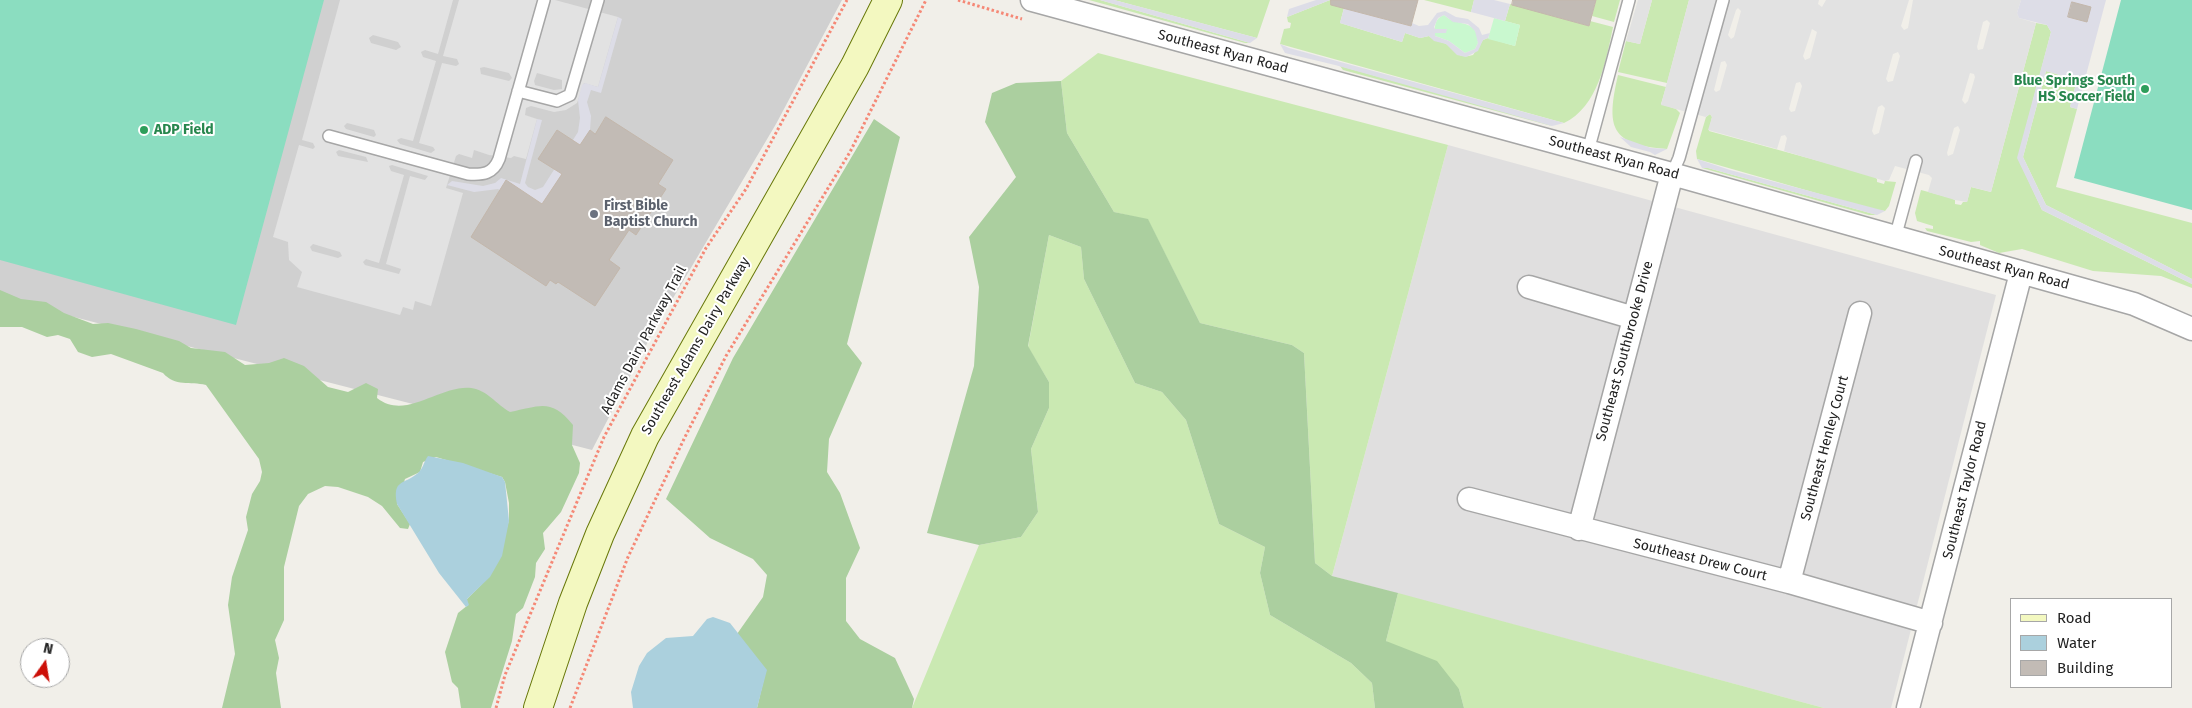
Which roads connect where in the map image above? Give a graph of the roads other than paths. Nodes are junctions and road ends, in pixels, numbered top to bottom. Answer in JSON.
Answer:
{"nodes":[{"id":1,"x":544,"y":0,"type":"edge"},
{"id":2,"x":598,"y":0,"type":"edge"},
{"id":3,"x":888,"y":0,"type":"edge"},
{"id":4,"x":1032,"y":0,"type":"edge"},
{"id":5,"x":1629,"y":0,"type":"edge"},
{"id":6,"x":1723,"y":0,"type":"edge"},
{"id":7,"x":518,"y":90,"type":"junction"},
{"id":8,"x":329,"y":136,"type":"dead end"},
{"id":9,"x":1588,"y":151,"type":"junction"},
{"id":10,"x":1916,"y":161,"type":"dead end"},
{"id":11,"x":1672,"y":174,"type":"junction"},
{"id":12,"x":1895,"y":238,"type":"junction"},
{"id":13,"x":2021,"y":273,"type":"junction"},
{"id":14,"x":1529,"y":287,"type":"dead end"},
{"id":15,"x":1860,"y":313,"type":"dead end"},
{"id":16,"x":1634,"y":318,"type":"junction"},
{"id":17,"x":2192,"y":328,"type":"edge"},
{"id":18,"x":1469,"y":499,"type":"dead end"},
{"id":19,"x":1579,"y":529,"type":"junction"},
{"id":20,"x":1789,"y":582,"type":"junction"},
{"id":21,"x":1931,"y":623,"type":"junction"},
{"id":22,"x":538,"y":708,"type":"edge"},
{"id":23,"x":1908,"y":708,"type":"edge"}],
"edges":[{"from":1,"to":7,"type":"lane"},
{"from":2,"to":7,"type":"lane"},
{"from":3,"to":22,"type":"main road","name":"Southeast Adams Dairy Parkway"},
{"from":4,"to":9,"type":"street","name":"Southeast Ryan Road"},
{"from":5,"to":9,"type":"lane"},
{"from":6,"to":11,"type":"lane"},
{"from":7,"to":8,"type":"lane"},
{"from":9,"to":11,"type":"street","name":"Southeast Ryan Road"},
{"from":10,"to":12,"type":"lane"},
{"from":11,"to":12,"type":"street","name":"Southeast Ryan Road"},
{"from":11,"to":16,"type":"street","name":"Southeast Southbrooke Drive"},
{"from":12,"to":13,"type":"street","name":"Southeast Ryan Road"},
{"from":13,"to":17,"type":"street","name":"Southeast Ryan Road"},
{"from":13,"to":21,"type":"street","name":"Southeast Taylor Road"},
{"from":14,"to":16,"type":"street"},
{"from":15,"to":20,"type":"street","name":"Southeast Henley Court"},
{"from":16,"to":19,"type":"street","name":"Southeast Southbrooke Drive"},
{"from":18,"to":19,"type":"street","name":"Southeast Drew Court"},
{"from":19,"to":20,"type":"street","name":"Southeast Drew Court"},
{"from":20,"to":21,"type":"street","name":"Southeast Drew Court"},
{"from":21,"to":23,"type":"street","name":"Southeast Taylor Road"}]}
